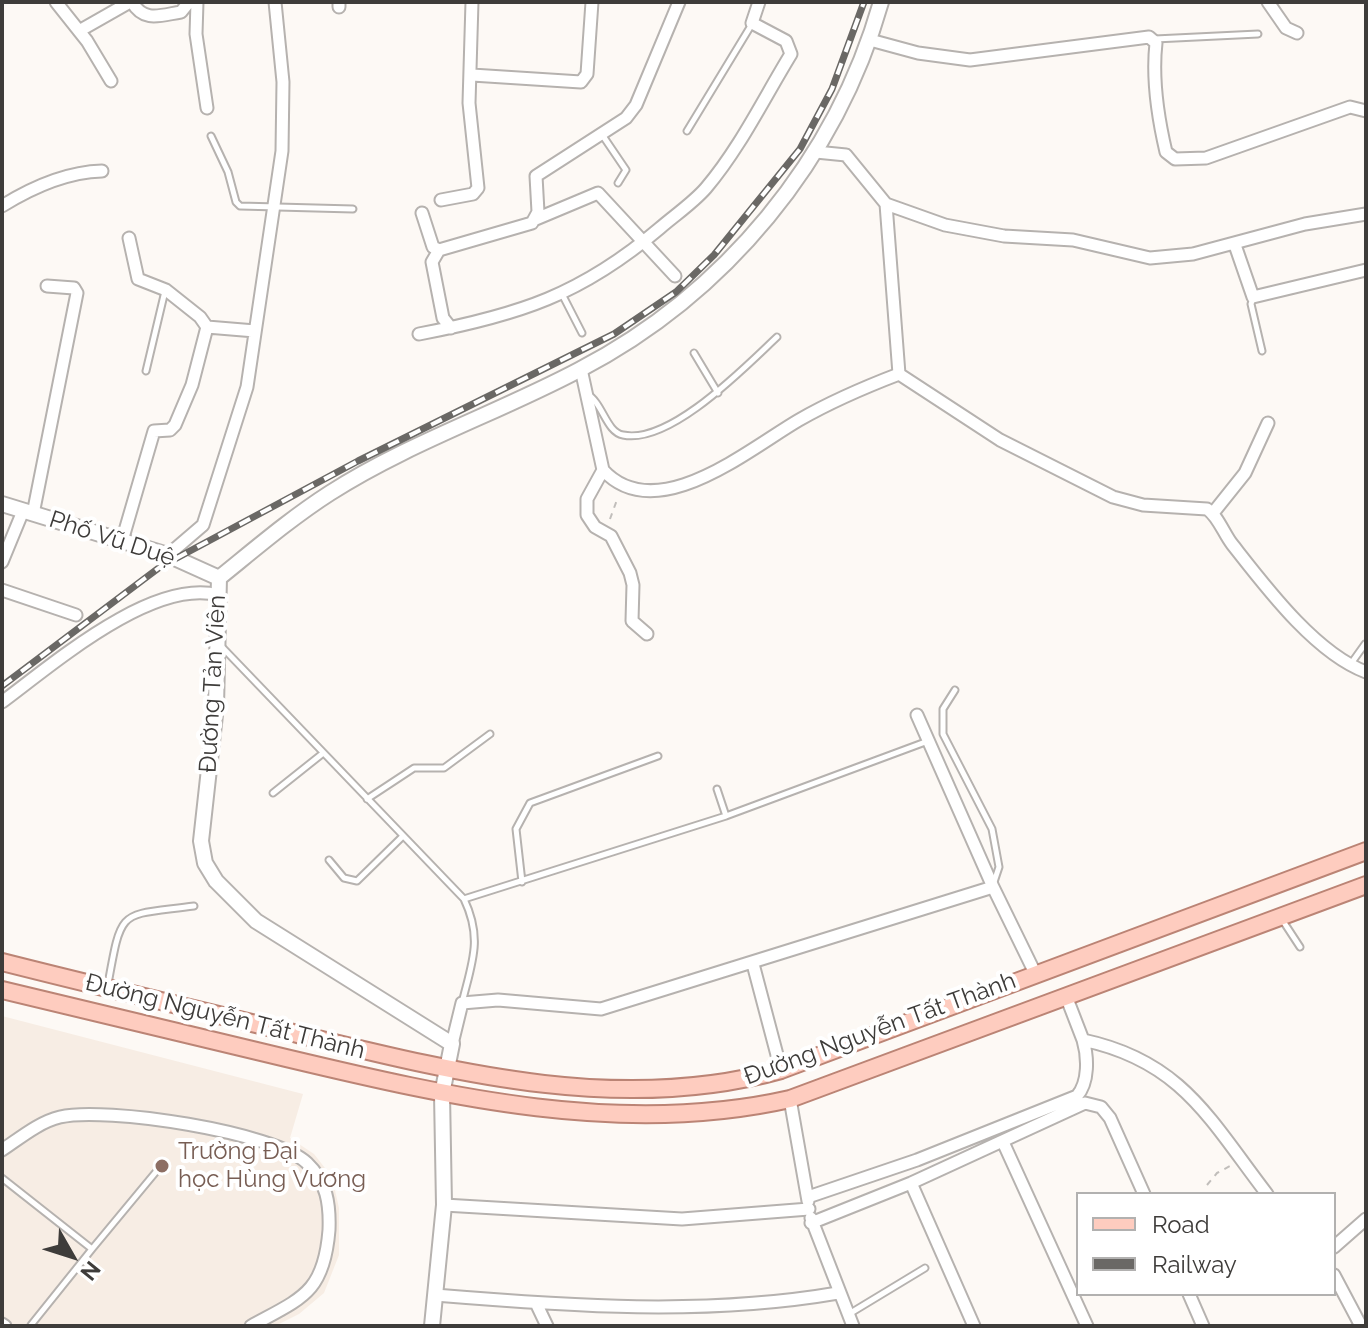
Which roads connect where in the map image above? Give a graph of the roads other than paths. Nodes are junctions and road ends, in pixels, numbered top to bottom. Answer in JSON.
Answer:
{"nodes":[{"id":1,"x":56,"y":2,"type":"edge"},
{"id":2,"x":131,"y":2,"type":"edge"},
{"id":3,"x":189,"y":2,"type":"edge"},
{"id":4,"x":197,"y":2,"type":"edge"},
{"id":5,"x":275,"y":2,"type":"edge"},
{"id":6,"x":472,"y":2,"type":"edge"},
{"id":7,"x":592,"y":2,"type":"edge"},
{"id":8,"x":679,"y":2,"type":"edge"},
{"id":9,"x":759,"y":2,"type":"edge"},
{"id":10,"x":881,"y":2,"type":"edge"},
{"id":11,"x":1268,"y":2,"type":"edge"},
{"id":12,"x":752,"y":23,"type":"junction"},
{"id":13,"x":79,"y":31,"type":"junction"},
{"id":14,"x":1297,"y":33,"type":"dead end"},
{"id":15,"x":1258,"y":34,"type":"dead end"},
{"id":16,"x":1154,"y":39,"type":"junction"},
{"id":17,"x":870,"y":40,"type":"junction"},
{"id":18,"x":472,"y":75,"type":"junction"},
{"id":19,"x":111,"y":81,"type":"dead end"},
{"id":20,"x":207,"y":108,"type":"dead end"},
{"id":21,"x":1366,"y":111,"type":"edge"},
{"id":22,"x":687,"y":131,"type":"dead end"},
{"id":23,"x":602,"y":135,"type":"junction"},
{"id":24,"x":211,"y":136,"type":"dead end"},
{"id":25,"x":816,"y":152,"type":"junction"},
{"id":26,"x":102,"y":171,"type":"dead end"},
{"id":27,"x":618,"y":183,"type":"dead end"},
{"id":28,"x":441,"y":200,"type":"dead end"},
{"id":29,"x":886,"y":204,"type":"junction"},
{"id":30,"x":2,"y":206,"type":"edge"},
{"id":31,"x":272,"y":206,"type":"junction"},
{"id":32,"x":353,"y":209,"type":"dead end"},
{"id":33,"x":422,"y":213,"type":"dead end"},
{"id":34,"x":1366,"y":214,"type":"edge"},
{"id":35,"x":536,"y":219,"type":"junction"},
{"id":36,"x":129,"y":238,"type":"dead end"},
{"id":37,"x":644,"y":241,"type":"junction"},
{"id":38,"x":1235,"y":245,"type":"junction"},
{"id":39,"x":439,"y":250,"type":"junction"},
{"id":40,"x":1366,"y":270,"type":"edge"},
{"id":41,"x":675,"y":276,"type":"dead end"},
{"id":42,"x":47,"y":286,"type":"dead end"},
{"id":43,"x":166,"y":290,"type":"junction"},
{"id":44,"x":562,"y":294,"type":"junction"},
{"id":45,"x":1253,"y":297,"type":"junction"},
{"id":46,"x":207,"y":327,"type":"junction"},
{"id":47,"x":451,"y":328,"type":"junction"},
{"id":48,"x":255,"y":331,"type":"junction"},
{"id":49,"x":582,"y":333,"type":"dead end"},
{"id":50,"x":419,"y":334,"type":"dead end"},
{"id":51,"x":777,"y":337,"type":"dead end"},
{"id":52,"x":1262,"y":351,"type":"dead end"},
{"id":53,"x":694,"y":353,"type":"dead end"},
{"id":54,"x":581,"y":369,"type":"junction"},
{"id":55,"x":146,"y":371,"type":"dead end"},
{"id":56,"x":899,"y":374,"type":"junction"},
{"id":57,"x":718,"y":393,"type":"junction"},
{"id":58,"x":586,"y":394,"type":"junction"},
{"id":59,"x":1268,"y":423,"type":"dead end"},
{"id":60,"x":603,"y":470,"type":"junction"},
{"id":61,"x":2,"y":504,"type":"edge"},
{"id":62,"x":28,"y":512,"type":"junction"},
{"id":63,"x":1213,"y":513,"type":"junction"},
{"id":64,"x":122,"y":541,"type":"junction"},
{"id":65,"x":168,"y":555,"type":"junction"},
{"id":66,"x":2,"y":562,"type":"edge"},
{"id":67,"x":219,"y":578,"type":"junction"},
{"id":68,"x":2,"y":590,"type":"edge"},
{"id":69,"x":218,"y":595,"type":"junction"},
{"id":70,"x":76,"y":615,"type":"dead end"},
{"id":71,"x":647,"y":634,"type":"dead end"},
{"id":72,"x":1365,"y":644,"type":"edge"},
{"id":73,"x":220,"y":646,"type":"junction"},
{"id":74,"x":1350,"y":666,"type":"junction"},
{"id":75,"x":1366,"y":672,"type":"edge"},
{"id":76,"x":955,"y":690,"type":"dead end"},
{"id":77,"x":2,"y":702,"type":"edge"},
{"id":78,"x":917,"y":715,"type":"dead end"},
{"id":79,"x":490,"y":734,"type":"dead end"},
{"id":80,"x":928,"y":741,"type":"junction"},
{"id":81,"x":322,"y":754,"type":"junction"},
{"id":82,"x":658,"y":756,"type":"dead end"},
{"id":83,"x":717,"y":789,"type":"dead end"},
{"id":84,"x":273,"y":793,"type":"dead end"},
{"id":85,"x":367,"y":799,"type":"junction"},
{"id":86,"x":726,"y":816,"type":"junction"},
{"id":87,"x":403,"y":836,"type":"junction"},
{"id":88,"x":1366,"y":851,"type":"edge"},
{"id":89,"x":329,"y":860,"type":"dead end"},
{"id":90,"x":522,"y":882,"type":"junction"},
{"id":91,"x":1366,"y":885,"type":"edge"},
{"id":92,"x":993,"y":887,"type":"junction"},
{"id":93,"x":464,"y":899,"type":"junction"},
{"id":94,"x":194,"y":906,"type":"dead end"},
{"id":95,"x":1280,"y":917,"type":"junction"},
{"id":96,"x":1300,"y":947,"type":"dead end"},
{"id":97,"x":2,"y":964,"type":"edge"},
{"id":98,"x":753,"y":964,"type":"junction"},
{"id":99,"x":1035,"y":973,"type":"junction"},
{"id":100,"x":107,"y":988,"type":"junction"},
{"id":101,"x":2,"y":990,"type":"edge"},
{"id":102,"x":1066,"y":996,"type":"junction"},
{"id":103,"x":462,"y":1003,"type":"junction"},
{"id":104,"x":1083,"y":1040,"type":"junction"},
{"id":105,"x":452,"y":1044,"type":"junction"},
{"id":106,"x":447,"y":1070,"type":"junction"},
{"id":107,"x":781,"y":1070,"type":"junction"},
{"id":108,"x":442,"y":1094,"type":"junction"},
{"id":109,"x":790,"y":1099,"type":"junction"},
{"id":110,"x":1003,"y":1142,"type":"junction"},
{"id":111,"x":2,"y":1150,"type":"edge"},
{"id":112,"x":155,"y":1173,"type":"dead end"},
{"id":113,"x":2,"y":1178,"type":"edge"},
{"id":114,"x":911,"y":1183,"type":"junction"},
{"id":115,"x":1143,"y":1192,"type":"edge"},
{"id":116,"x":1265,"y":1192,"type":"edge"},
{"id":117,"x":808,"y":1197,"type":"junction"},
{"id":118,"x":444,"y":1205,"type":"junction"},
{"id":119,"x":809,"y":1209,"type":"junction"},
{"id":120,"x":1366,"y":1219,"type":"edge"},
{"id":121,"x":811,"y":1223,"type":"junction"},
{"id":122,"x":1336,"y":1245,"type":"edge"},
{"id":123,"x":92,"y":1249,"type":"junction"},
{"id":124,"x":925,"y":1268,"type":"dead end"},
{"id":125,"x":1336,"y":1278,"type":"edge"},
{"id":126,"x":838,"y":1293,"type":"junction"},
{"id":127,"x":435,"y":1295,"type":"junction"},
{"id":128,"x":1190,"y":1296,"type":"edge"},
{"id":129,"x":536,"y":1303,"type":"junction"},
{"id":130,"x":850,"y":1320,"type":"edge"},
{"id":131,"x":31,"y":1325,"type":"edge"},
{"id":132,"x":251,"y":1326,"type":"edge"},
{"id":133,"x":432,"y":1326,"type":"edge"},
{"id":134,"x":547,"y":1326,"type":"edge"},
{"id":135,"x":974,"y":1326,"type":"edge"},
{"id":136,"x":1087,"y":1326,"type":"edge"},
{"id":137,"x":1203,"y":1326,"type":"edge"},
{"id":138,"x":1364,"y":1326,"type":"edge"}],
"edges":[{"from":1,"to":13,"type":"street"},
{"from":2,"to":3,"type":"street"},
{"from":2,"to":13,"type":"street"},
{"from":4,"to":20,"type":"street"},
{"from":5,"to":31,"type":"street"},
{"from":6,"to":18,"type":"street"},
{"from":7,"to":18,"type":"street"},
{"from":8,"to":23,"type":"street"},
{"from":9,"to":12,"type":"street"},
{"from":10,"to":17,"type":"street","name":"Đường Tản Viên"},
{"from":11,"to":14,"type":"street"},
{"from":12,"to":22,"type":"lane"},
{"from":12,"to":37,"type":"street"},
{"from":13,"to":19,"type":"street"},
{"from":15,"to":16,"type":"lane"},
{"from":16,"to":17,"type":"street"},
{"from":16,"to":21,"type":"street"},
{"from":17,"to":25,"type":"street","name":"Đường Tản Viên"},
{"from":18,"to":28,"type":"street"},
{"from":23,"to":27,"type":"lane"},
{"from":23,"to":35,"type":"street"},
{"from":24,"to":31,"type":"lane"},
{"from":25,"to":29,"type":"street"},
{"from":25,"to":54,"type":"street","name":"Đường Tản Viên"},
{"from":26,"to":30,"type":"street"},
{"from":29,"to":38,"type":"street"},
{"from":29,"to":56,"type":"street"},
{"from":31,"to":32,"type":"lane"},
{"from":31,"to":48,"type":"street"},
{"from":33,"to":39,"type":"street"},
{"from":34,"to":38,"type":"street"},
{"from":35,"to":37,"type":"street"},
{"from":35,"to":39,"type":"street"},
{"from":36,"to":43,"type":"street"},
{"from":37,"to":41,"type":"street"},
{"from":37,"to":44,"type":"street"},
{"from":38,"to":45,"type":"street"},
{"from":39,"to":47,"type":"street"},
{"from":40,"to":45,"type":"street"},
{"from":42,"to":62,"type":"street"},
{"from":43,"to":46,"type":"street"},
{"from":43,"to":55,"type":"lane"},
{"from":44,"to":47,"type":"street"},
{"from":44,"to":49,"type":"lane"},
{"from":45,"to":52,"type":"lane"},
{"from":46,"to":48,"type":"street"},
{"from":46,"to":64,"type":"street"},
{"from":47,"to":50,"type":"street"},
{"from":48,"to":65,"type":"street"},
{"from":51,"to":57,"type":"lane"},
{"from":53,"to":57,"type":"lane"},
{"from":54,"to":58,"type":"street"},
{"from":54,"to":67,"type":"street","name":"Đường Tản Viên"},
{"from":56,"to":60,"type":"street"},
{"from":56,"to":63,"type":"street"},
{"from":57,"to":58,"type":"lane"},
{"from":58,"to":60,"type":"street"},
{"from":59,"to":63,"type":"street"},
{"from":60,"to":71,"type":"street"},
{"from":61,"to":62,"type":"street","name":"Phố Vũ Duệ"},
{"from":62,"to":64,"type":"street","name":"Phố Vũ Duệ"},
{"from":62,"to":66,"type":"street"},
{"from":63,"to":74,"type":"street"},
{"from":64,"to":65,"type":"street","name":"Phố Vũ Duệ"},
{"from":65,"to":67,"type":"street","name":"Phố Vũ Duệ"},
{"from":67,"to":69,"type":"street","name":"Đường Tản Viên"},
{"from":68,"to":70,"type":"street"},
{"from":69,"to":73,"type":"street","name":"Đường Tản Viên"},
{"from":69,"to":77,"type":"street"},
{"from":72,"to":74,"type":"lane"},
{"from":73,"to":81,"type":"lane"},
{"from":73,"to":105,"type":"street","name":"Đường Tản Viên"},
{"from":74,"to":75,"type":"street"},
{"from":76,"to":92,"type":"lane"},
{"from":78,"to":80,"type":"street"},
{"from":79,"to":85,"type":"lane"},
{"from":80,"to":86,"type":"lane"},
{"from":80,"to":92,"type":"street"},
{"from":81,"to":84,"type":"lane"},
{"from":81,"to":85,"type":"lane"},
{"from":82,"to":90,"type":"lane"},
{"from":83,"to":86,"type":"lane"},
{"from":85,"to":87,"type":"lane"},
{"from":86,"to":90,"type":"lane"},
{"from":87,"to":89,"type":"lane"},
{"from":87,"to":93,"type":"lane"},
{"from":88,"to":99,"type":"main road","name":"Đường Nguyễn Tất Thành"},
{"from":90,"to":93,"type":"lane"},
{"from":91,"to":95,"type":"main road","name":"Đường Nguyễn Tất Thành"},
{"from":92,"to":98,"type":"street"},
{"from":92,"to":99,"type":"street"},
{"from":93,"to":103,"type":"lane"},
{"from":94,"to":100,"type":"lane"},
{"from":95,"to":96,"type":"lane"},
{"from":95,"to":102,"type":"main road","name":"Đường Nguyễn Tất Thành"},
{"from":97,"to":100,"type":"main road","name":"Đường Nguyễn Tất Thành"},
{"from":98,"to":103,"type":"street"},
{"from":98,"to":107,"type":"street"},
{"from":99,"to":107,"type":"main road","name":"Đường Nguyễn Tất Thành"},
{"from":100,"to":106,"type":"main road","name":"Đường Nguyễn Tất Thành"},
{"from":101,"to":108,"type":"main road","name":"Đường Nguyễn Tất Thành"},
{"from":102,"to":104,"type":"street"},
{"from":102,"to":109,"type":"main road","name":"Đường Nguyễn Tất Thành"},
{"from":103,"to":105,"type":"street"},
{"from":104,"to":116,"type":"street"},
{"from":104,"to":117,"type":"street"},
{"from":105,"to":106,"type":"street"},
{"from":106,"to":107,"type":"main road","name":"Đường Nguyễn Tất Thành"},
{"from":106,"to":108,"type":"street"},
{"from":108,"to":109,"type":"main road","name":"Đường Nguyễn Tất Thành"},
{"from":108,"to":118,"type":"street"},
{"from":109,"to":117,"type":"street"},
{"from":110,"to":114,"type":"street"},
{"from":110,"to":115,"type":"street"},
{"from":110,"to":136,"type":"street"},
{"from":111,"to":132,"type":"street"},
{"from":112,"to":123,"type":"lane"},
{"from":113,"to":123,"type":"lane"},
{"from":114,"to":121,"type":"street"},
{"from":114,"to":135,"type":"street"},
{"from":117,"to":119,"type":"street"},
{"from":118,"to":119,"type":"street"},
{"from":118,"to":127,"type":"street"},
{"from":119,"to":121,"type":"street"},
{"from":120,"to":122,"type":"street"},
{"from":121,"to":126,"type":"street"},
{"from":123,"to":131,"type":"lane"},
{"from":124,"to":130,"type":"lane"},
{"from":125,"to":138,"type":"street"},
{"from":126,"to":129,"type":"street"},
{"from":126,"to":130,"type":"street"},
{"from":127,"to":129,"type":"street"},
{"from":127,"to":133,"type":"street"},
{"from":128,"to":137,"type":"street"},
{"from":129,"to":134,"type":"street"}]}
